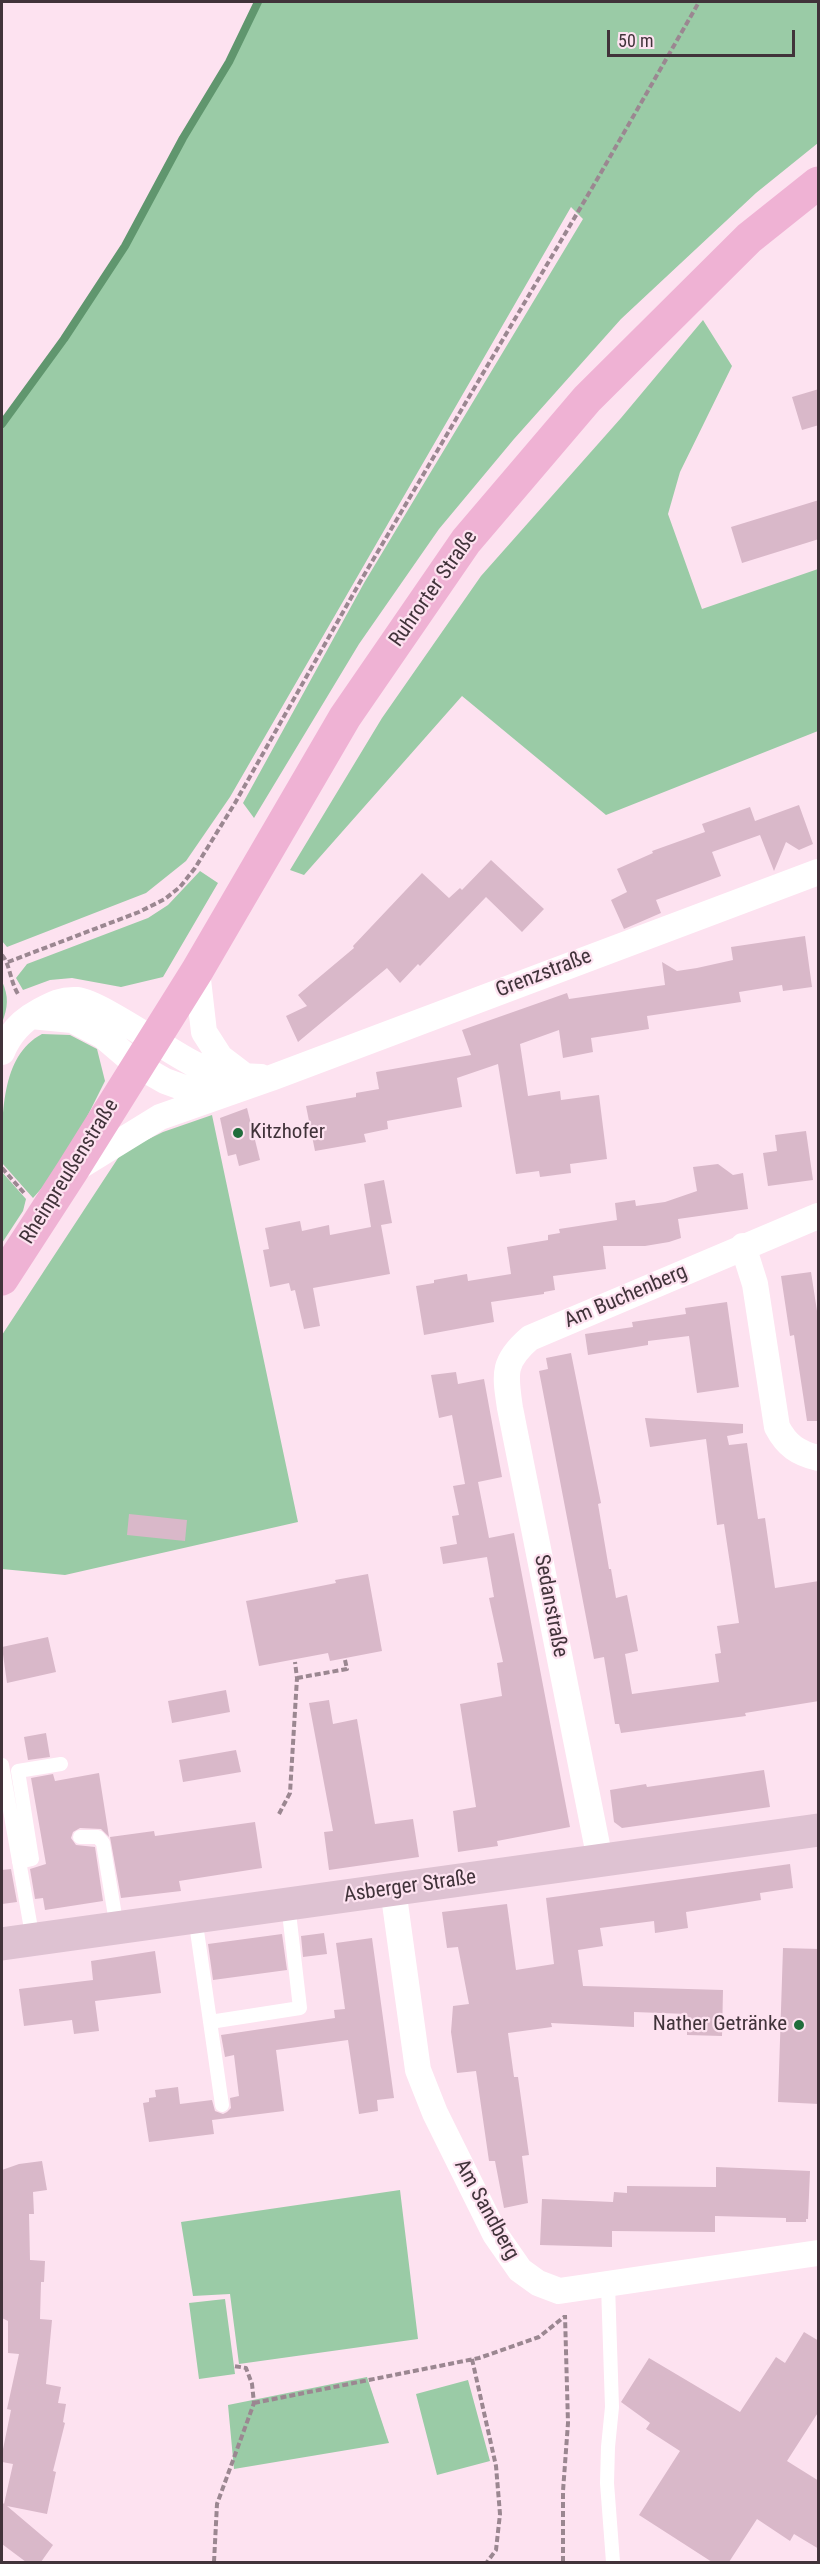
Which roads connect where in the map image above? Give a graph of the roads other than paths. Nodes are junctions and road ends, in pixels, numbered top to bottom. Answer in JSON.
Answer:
{"nodes":[{"id":1,"x":819,"y":183,"type":"edge"},
{"id":2,"x":819,"y":872,"type":"edge"},
{"id":3,"x":197,"y":971,"type":"junction"},
{"id":4,"x":2,"y":1052,"type":"edge"},
{"id":5,"x":145,"y":1053,"type":"junction"},
{"id":6,"x":245,"y":1076,"type":"junction"},
{"id":7,"x":271,"y":1078,"type":"junction"},
{"id":8,"x":212,"y":1098,"type":"junction"},
{"id":9,"x":72,"y":1171,"type":"junction"},
{"id":10,"x":819,"y":1216,"type":"edge"},
{"id":11,"x":742,"y":1246,"type":"junction"},
{"id":12,"x":2,"y":1279,"type":"edge"},
{"id":13,"x":513,"y":1353,"type":"joint"},
{"id":14,"x":819,"y":1458,"type":"edge"},
{"id":15,"x":62,"y":1764,"type":"dead end"},
{"id":16,"x":2,"y":1765,"type":"edge"},
{"id":17,"x":819,"y":1830,"type":"edge"},
{"id":18,"x":80,"y":1837,"type":"dead end"},
{"id":19,"x":600,"y":1860,"type":"junction"},
{"id":20,"x":19,"y":1862,"type":"junction"},
{"id":21,"x":393,"y":1889,"type":"junction"},
{"id":22,"x":288,"y":1904,"type":"junction"},
{"id":23,"x":195,"y":1917,"type":"junction"},
{"id":24,"x":117,"y":1928,"type":"junction"},
{"id":25,"x":17,"y":1942,"type":"edge"},
{"id":26,"x":210,"y":2022,"type":"junction"},
{"id":27,"x":222,"y":2105,"type":"dead end"},
{"id":28,"x":819,"y":2253,"type":"edge"},
{"id":29,"x":608,"y":2285,"type":"junction"},
{"id":30,"x":613,"y":2562,"type":"edge"}],
"edges":[{"from":1,"to":3,"type":"main road","name":"Ruhrorter Straße"},
{"from":2,"to":7,"type":"street","name":"Grenzstraße"},
{"from":3,"to":5,"type":"main road","name":"Ruhrorter Straße"},
{"from":3,"to":6,"type":"street"},
{"from":4,"to":5,"type":"street"},
{"from":5,"to":6,"type":"street","name":"Grenzstraße"},
{"from":5,"to":8,"type":"street"},
{"from":5,"to":9,"type":"main road","name":"Rheinpreußenstraße"},
{"from":6,"to":7,"type":"street","name":"Grenzstraße"},
{"from":7,"to":8,"type":"street","name":"Grenzstraße"},
{"from":8,"to":9,"type":"street","name":"Grenzstraße"},
{"from":9,"to":12,"type":"main road","name":"Rheinpreußenstraße"},
{"from":10,"to":11,"type":"street","name":"Am Buchenberg"},
{"from":11,"to":13,"type":"street","name":"Am Buchenberg"},
{"from":11,"to":14,"type":"street"},
{"from":13,"to":19,"type":"street","name":"Sedanstraße"},
{"from":15,"to":20,"type":"lane"},
{"from":16,"to":20,"type":"lane"},
{"from":17,"to":19,"type":"street","name":"Asberger Straße"},
{"from":18,"to":24,"type":"lane"},
{"from":19,"to":21,"type":"street","name":"Asberger Straße"},
{"from":20,"to":25,"type":"lane"},
{"from":21,"to":22,"type":"street","name":"Asberger Straße"},
{"from":21,"to":29,"type":"street","name":"Am Sandberg"},
{"from":22,"to":23,"type":"street","name":"Asberger Straße"},
{"from":22,"to":26,"type":"lane"},
{"from":23,"to":24,"type":"street","name":"Asberger Straße"},
{"from":23,"to":26,"type":"lane"},
{"from":24,"to":25,"type":"street","name":"Asberger Straße"},
{"from":26,"to":27,"type":"lane"},
{"from":28,"to":29,"type":"street"},
{"from":29,"to":30,"type":"lane"}]}
